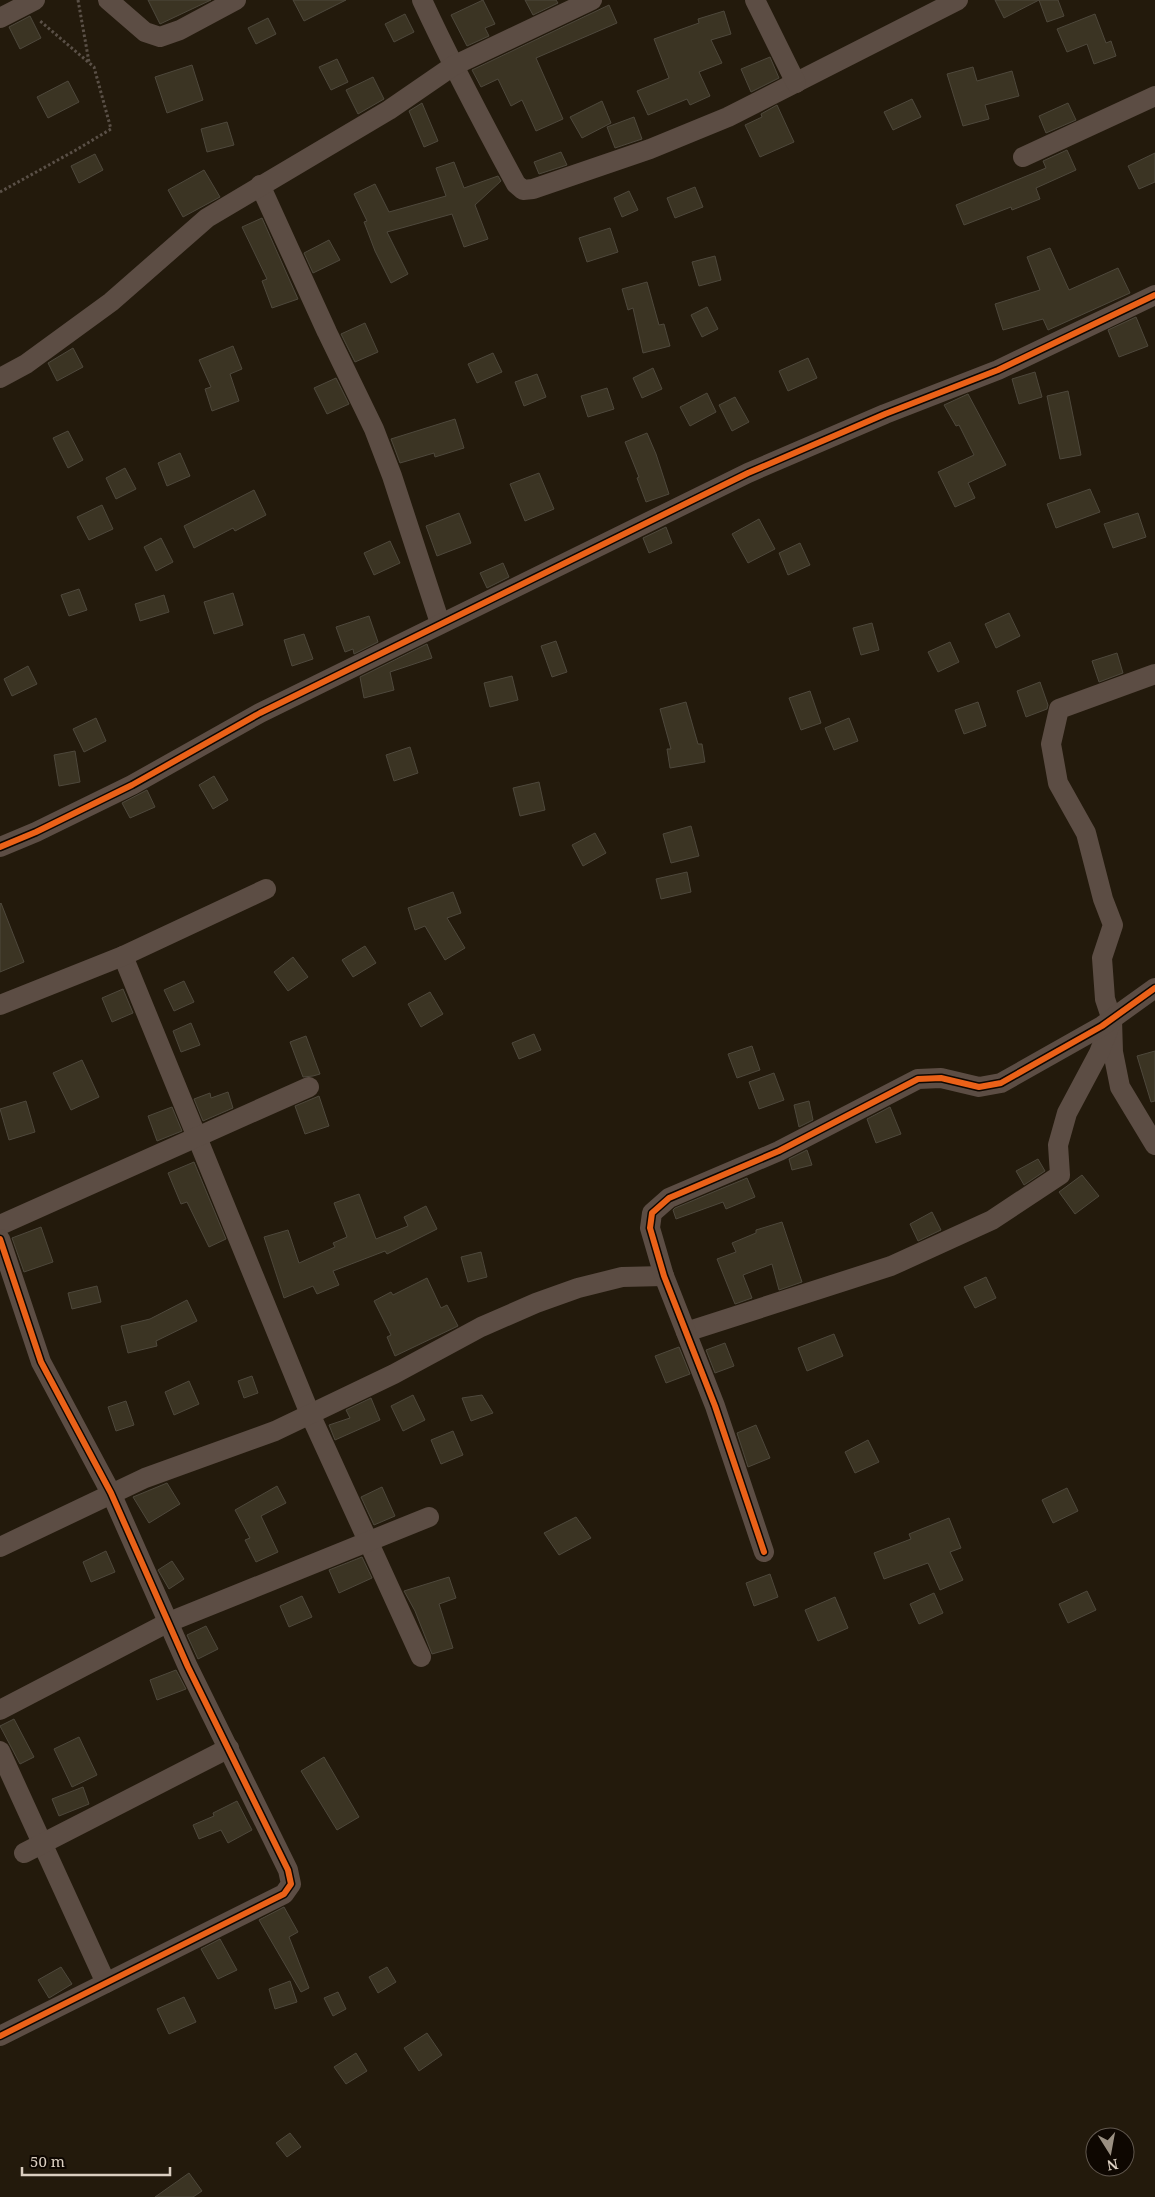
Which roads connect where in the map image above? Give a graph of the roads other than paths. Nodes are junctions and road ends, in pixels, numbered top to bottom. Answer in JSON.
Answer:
{"nodes":[{"id":1,"x":108,"y":0,"type":"edge"},
{"id":2,"x":236,"y":0,"type":"edge"},
{"id":3,"x":422,"y":0,"type":"edge"},
{"id":4,"x":592,"y":0,"type":"edge"},
{"id":5,"x":755,"y":0,"type":"edge"},
{"id":6,"x":958,"y":0,"type":"edge"},
{"id":7,"x":29,"y":3,"type":"edge"},
{"id":8,"x":0,"y":18,"type":"edge"},
{"id":9,"x":452,"y":66,"type":"junction"},
{"id":10,"x":796,"y":83,"type":"junction"},
{"id":11,"x":1155,"y":96,"type":"edge"},
{"id":12,"x":1023,"y":157,"type":"dead end"},
{"id":13,"x":260,"y":185,"type":"junction"},
{"id":14,"x":1155,"y":295,"type":"edge"},
{"id":15,"x":0,"y":378,"type":"edge"},
{"id":16,"x":440,"y":623,"type":"junction"},
{"id":17,"x":1155,"y":674,"type":"edge"},
{"id":18,"x":0,"y":847,"type":"edge"},
{"id":19,"x":266,"y":889,"type":"dead end"},
{"id":20,"x":123,"y":956,"type":"junction"},
{"id":21,"x":1155,"y":988,"type":"edge"},
{"id":22,"x":0,"y":1005,"type":"edge"},
{"id":23,"x":1112,"y":1020,"type":"junction"},
{"id":24,"x":309,"y":1087,"type":"dead end"},
{"id":25,"x":198,"y":1137,"type":"junction"},
{"id":26,"x":1155,"y":1145,"type":"edge"},
{"id":27,"x":0,"y":1226,"type":"edge"},
{"id":28,"x":0,"y":1239,"type":"edge"},
{"id":29,"x":664,"y":1276,"type":"junction"},
{"id":30,"x":686,"y":1332,"type":"junction"},
{"id":31,"x":310,"y":1414,"type":"junction"},
{"id":32,"x":111,"y":1493,"type":"junction"},
{"id":33,"x":429,"y":1517,"type":"dead end"},
{"id":34,"x":369,"y":1542,"type":"junction"},
{"id":35,"x":0,"y":1547,"type":"edge"},
{"id":36,"x":764,"y":1552,"type":"dead end"},
{"id":37,"x":168,"y":1622,"type":"junction"},
{"id":38,"x":421,"y":1657,"type":"dead end"},
{"id":39,"x":0,"y":1710,"type":"edge"},
{"id":40,"x":228,"y":1748,"type":"junction"},
{"id":41,"x":0,"y":1751,"type":"edge"},
{"id":42,"x":42,"y":1843,"type":"junction"},
{"id":43,"x":24,"y":1853,"type":"dead end"},
{"id":44,"x":106,"y":1983,"type":"junction"},
{"id":45,"x":0,"y":2036,"type":"edge"}],
"edges":[{"from":1,"to":2,"type":"street"},
{"from":3,"to":9,"type":"street"},
{"from":4,"to":9,"type":"street"},
{"from":5,"to":10,"type":"street"},
{"from":6,"to":10,"type":"street"},
{"from":7,"to":8,"type":"street"},
{"from":9,"to":10,"type":"street"},
{"from":9,"to":13,"type":"street"},
{"from":11,"to":12,"type":"street"},
{"from":13,"to":15,"type":"street"},
{"from":13,"to":16,"type":"street"},
{"from":14,"to":16,"type":"street"},
{"from":16,"to":18,"type":"street"},
{"from":17,"to":23,"type":"street"},
{"from":19,"to":20,"type":"street"},
{"from":20,"to":22,"type":"street"},
{"from":20,"to":25,"type":"street"},
{"from":21,"to":23,"type":"street"},
{"from":23,"to":26,"type":"street"},
{"from":23,"to":29,"type":"street"},
{"from":23,"to":30,"type":"street"},
{"from":24,"to":25,"type":"street"},
{"from":25,"to":27,"type":"street"},
{"from":25,"to":31,"type":"street"},
{"from":28,"to":32,"type":"street"},
{"from":29,"to":30,"type":"street"},
{"from":29,"to":31,"type":"street"},
{"from":30,"to":36,"type":"street"},
{"from":31,"to":32,"type":"street"},
{"from":31,"to":34,"type":"street"},
{"from":32,"to":35,"type":"street"},
{"from":32,"to":37,"type":"street"},
{"from":33,"to":34,"type":"street"},
{"from":34,"to":37,"type":"street"},
{"from":34,"to":38,"type":"street"},
{"from":37,"to":39,"type":"street"},
{"from":37,"to":40,"type":"street"},
{"from":40,"to":42,"type":"street"},
{"from":40,"to":44,"type":"street"},
{"from":41,"to":42,"type":"street"},
{"from":42,"to":43,"type":"street"},
{"from":42,"to":44,"type":"street"},
{"from":44,"to":45,"type":"street"}]}
